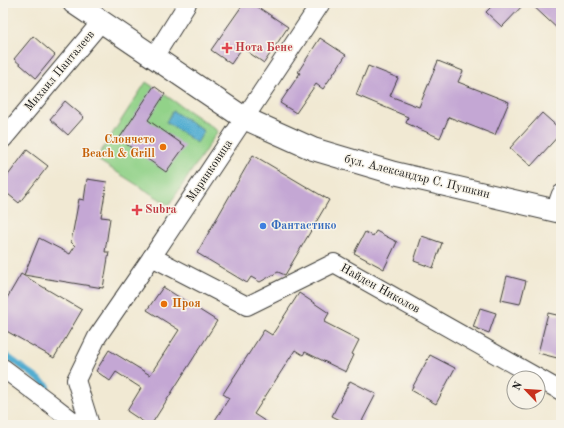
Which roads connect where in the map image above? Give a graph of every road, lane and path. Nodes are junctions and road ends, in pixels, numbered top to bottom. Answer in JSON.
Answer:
{"nodes":[{"id":1,"x":74,"y":3,"type":"edge"},
{"id":2,"x":187,"y":3,"type":"edge"},
{"id":3,"x":321,"y":3,"type":"edge"},
{"id":4,"x":101,"y":22,"type":"junction"},
{"id":5,"x":154,"y":57,"type":"junction"},
{"id":6,"x":244,"y":118,"type":"junction"},
{"id":7,"x":3,"y":139,"type":"edge"},
{"id":8,"x":559,"y":206,"type":"edge"},
{"id":9,"x":152,"y":257,"type":"junction"},
{"id":10,"x":3,"y":368,"type":"edge"},
{"id":11,"x":76,"y":380,"type":"junction"},
{"id":12,"x":561,"y":391,"type":"edge"},
{"id":13,"x":58,"y":409,"type":"junction"},
{"id":14,"x":78,"y":425,"type":"edge"},
{"id":15,"x":90,"y":425,"type":"edge"}],
"edges":[{"from":1,"to":4,"type":"main road","name":"бул. Александър С. Пушкин"},
{"from":2,"to":5,"type":"street"},
{"from":3,"to":6,"type":"street","name":"Маринковица"},
{"from":4,"to":5,"type":"main road","name":"бул. Александър С. Пушкин"},
{"from":4,"to":7,"type":"street","name":"Михаил Панталеев"},
{"from":5,"to":6,"type":"main road","name":"бул. Александър С. Пушкин"},
{"from":6,"to":8,"type":"main road","name":"бул. Александър С. Пушкин"},
{"from":6,"to":9,"type":"street","name":"Маринковица"},
{"from":9,"to":11,"type":"street","name":"Маринковица"},
{"from":9,"to":12,"type":"street","name":"Найден Николов"},
{"from":10,"to":13,"type":"street"},
{"from":11,"to":13,"type":"street","name":"Маринковица"},
{"from":11,"to":15,"type":"street"},
{"from":13,"to":14,"type":"street"}]}
